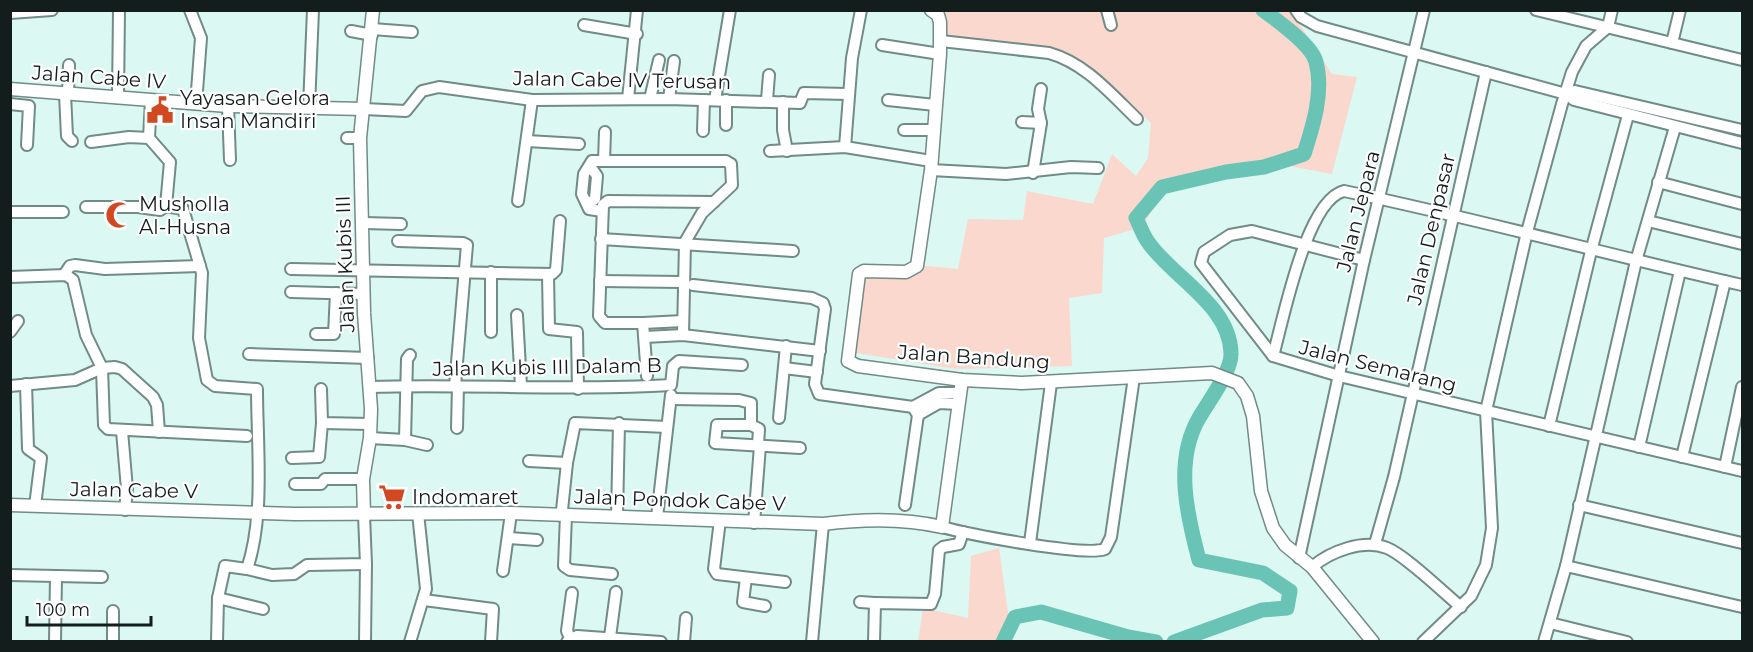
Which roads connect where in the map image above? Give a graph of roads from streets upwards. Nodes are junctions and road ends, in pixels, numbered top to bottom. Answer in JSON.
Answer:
{"nodes":[{"id":1,"x":52,"y":10,"type":"edge"},
{"id":2,"x":119,"y":10,"type":"edge"},
{"id":3,"x":190,"y":10,"type":"edge"},
{"id":4,"x":313,"y":10,"type":"edge"},
{"id":5,"x":373,"y":10,"type":"edge"},
{"id":6,"x":637,"y":10,"type":"edge"},
{"id":7,"x":730,"y":10,"type":"edge"},
{"id":8,"x":861,"y":10,"type":"edge"},
{"id":9,"x":932,"y":10,"type":"edge"},
{"id":10,"x":1107,"y":10,"type":"edge"},
{"id":11,"x":1296,"y":10,"type":"edge"},
{"id":12,"x":1424,"y":10,"type":"edge"},
{"id":13,"x":1536,"y":10,"type":"edge"},
{"id":14,"x":1612,"y":10,"type":"edge"},
{"id":15,"x":1680,"y":10,"type":"edge"},
{"id":16,"x":10,"y":13,"type":"edge"},
{"id":17,"x":1562,"y":13,"type":"edge"},
{"id":18,"x":584,"y":25,"type":"dead end"},
{"id":19,"x":1111,"y":25,"type":"dead end"},
{"id":20,"x":1608,"y":27,"type":"junction"},
{"id":21,"x":351,"y":31,"type":"dead end"},
{"id":22,"x":372,"y":32,"type":"junction"},
{"id":23,"x":412,"y":32,"type":"dead end"},
{"id":24,"x":637,"y":34,"type":"junction"},
{"id":25,"x":941,"y":41,"type":"junction"},
{"id":26,"x":1672,"y":43,"type":"junction"},
{"id":27,"x":882,"y":45,"type":"dead end"},
{"id":28,"x":940,"y":54,"type":"junction"},
{"id":29,"x":1413,"y":54,"type":"junction"},
{"id":30,"x":658,"y":60,"type":"dead end"},
{"id":31,"x":674,"y":60,"type":"dead end"},
{"id":32,"x":1743,"y":60,"type":"edge"},
{"id":33,"x":69,"y":65,"type":"dead end"},
{"id":34,"x":1486,"y":72,"type":"junction"},
{"id":35,"x":769,"y":75,"type":"dead end"},
{"id":36,"x":10,"y":89,"type":"edge"},
{"id":37,"x":1041,"y":89,"type":"dead end"},
{"id":38,"x":67,"y":94,"type":"junction"},
{"id":39,"x":848,"y":94,"type":"junction"},
{"id":40,"x":1566,"y":94,"type":"junction"},
{"id":41,"x":118,"y":98,"type":"junction"},
{"id":42,"x":628,"y":99,"type":"junction"},
{"id":43,"x":650,"y":99,"type":"junction"},
{"id":44,"x":669,"y":99,"type":"junction"},
{"id":45,"x":151,"y":100,"type":"junction"},
{"id":46,"x":532,"y":100,"type":"junction"},
{"id":47,"x":704,"y":100,"type":"junction"},
{"id":48,"x":721,"y":100,"type":"junction"},
{"id":49,"x":767,"y":100,"type":"junction"},
{"id":50,"x":888,"y":100,"type":"dead end"},
{"id":51,"x":783,"y":102,"type":"junction"},
{"id":52,"x":10,"y":104,"type":"edge"},
{"id":53,"x":196,"y":104,"type":"junction"},
{"id":54,"x":935,"y":105,"type":"junction"},
{"id":55,"x":228,"y":106,"type":"junction"},
{"id":56,"x":309,"y":107,"type":"junction"},
{"id":57,"x":364,"y":109,"type":"junction"},
{"id":58,"x":1628,"y":115,"type":"junction"},
{"id":59,"x":1137,"y":119,"type":"dead end"},
{"id":60,"x":1022,"y":122,"type":"dead end"},
{"id":61,"x":1041,"y":123,"type":"junction"},
{"id":62,"x":726,"y":125,"type":"dead end"},
{"id":63,"x":1675,"y":127,"type":"junction"},
{"id":64,"x":904,"y":130,"type":"dead end"},
{"id":65,"x":933,"y":130,"type":"junction"},
{"id":66,"x":1743,"y":130,"type":"edge"},
{"id":67,"x":703,"y":131,"type":"dead end"},
{"id":68,"x":605,"y":132,"type":"dead end"},
{"id":69,"x":149,"y":138,"type":"junction"},
{"id":70,"x":347,"y":138,"type":"dead end"},
{"id":71,"x":360,"y":138,"type":"junction"},
{"id":72,"x":72,"y":141,"type":"dead end"},
{"id":73,"x":527,"y":141,"type":"junction"},
{"id":74,"x":91,"y":142,"type":"dead end"},
{"id":75,"x":1743,"y":143,"type":"edge"},
{"id":76,"x":579,"y":144,"type":"dead end"},
{"id":77,"x":27,"y":145,"type":"dead end"},
{"id":78,"x":845,"y":147,"type":"junction"},
{"id":79,"x":770,"y":151,"type":"dead end"},
{"id":80,"x":787,"y":151,"type":"junction"},
{"id":81,"x":230,"y":160,"type":"dead end"},
{"id":82,"x":604,"y":161,"type":"junction"},
{"id":83,"x":931,"y":166,"type":"junction"},
{"id":84,"x":1098,"y":168,"type":"dead end"},
{"id":85,"x":1033,"y":173,"type":"junction"},
{"id":86,"x":1658,"y":182,"type":"junction"},
{"id":87,"x":1380,"y":199,"type":"junction"},
{"id":88,"x":518,"y":201,"type":"dead end"},
{"id":89,"x":714,"y":202,"type":"junction"},
{"id":90,"x":1743,"y":204,"type":"edge"},
{"id":91,"x":166,"y":206,"type":"junction"},
{"id":92,"x":86,"y":207,"type":"dead end"},
{"id":93,"x":602,"y":211,"type":"junction"},
{"id":94,"x":10,"y":212,"type":"edge"},
{"id":95,"x":63,"y":212,"type":"dead end"},
{"id":96,"x":1453,"y":214,"type":"junction"},
{"id":97,"x":560,"y":221,"type":"dead end"},
{"id":98,"x":1648,"y":221,"type":"junction"},
{"id":99,"x":364,"y":223,"type":"junction"},
{"id":100,"x":401,"y":224,"type":"dead end"},
{"id":101,"x":1527,"y":232,"type":"junction"},
{"id":102,"x":601,"y":239,"type":"junction"},
{"id":103,"x":398,"y":241,"type":"dead end"},
{"id":104,"x":685,"y":242,"type":"junction"},
{"id":105,"x":1303,"y":244,"type":"junction"},
{"id":106,"x":1743,"y":244,"type":"edge"},
{"id":107,"x":793,"y":251,"type":"dead end"},
{"id":108,"x":1591,"y":251,"type":"junction"},
{"id":109,"x":1364,"y":260,"type":"junction"},
{"id":110,"x":1636,"y":261,"type":"junction"},
{"id":111,"x":200,"y":266,"type":"junction"},
{"id":112,"x":291,"y":269,"type":"dead end"},
{"id":113,"x":1680,"y":271,"type":"junction"},
{"id":114,"x":364,"y":272,"type":"junction"},
{"id":115,"x":491,"y":272,"type":"junction"},
{"id":116,"x":465,"y":273,"type":"junction"},
{"id":117,"x":551,"y":274,"type":"junction"},
{"id":118,"x":64,"y":275,"type":"junction"},
{"id":119,"x":10,"y":276,"type":"edge"},
{"id":120,"x":600,"y":281,"type":"junction"},
{"id":121,"x":1725,"y":281,"type":"junction"},
{"id":122,"x":688,"y":283,"type":"junction"},
{"id":123,"x":1743,"y":285,"type":"edge"},
{"id":124,"x":291,"y":292,"type":"dead end"},
{"id":125,"x":336,"y":293,"type":"junction"},
{"id":126,"x":364,"y":294,"type":"junction"},
{"id":127,"x":517,"y":315,"type":"dead end"},
{"id":128,"x":18,"y":321,"type":"dead end"},
{"id":129,"x":683,"y":321,"type":"junction"},
{"id":130,"x":643,"y":323,"type":"junction"},
{"id":131,"x":10,"y":332,"type":"edge"},
{"id":132,"x":491,"y":332,"type":"dead end"},
{"id":133,"x":316,"y":334,"type":"dead end"},
{"id":134,"x":683,"y":335,"type":"junction"},
{"id":135,"x":645,"y":337,"type":"junction"},
{"id":136,"x":786,"y":346,"type":"junction"},
{"id":137,"x":820,"y":351,"type":"junction"},
{"id":138,"x":249,"y":354,"type":"dead end"},
{"id":139,"x":410,"y":355,"type":"dead end"},
{"id":140,"x":1273,"y":356,"type":"junction"},
{"id":141,"x":368,"y":358,"type":"junction"},
{"id":142,"x":742,"y":365,"type":"dead end"},
{"id":143,"x":102,"y":368,"type":"junction"},
{"id":144,"x":784,"y":368,"type":"junction"},
{"id":145,"x":817,"y":372,"type":"junction"},
{"id":146,"x":647,"y":376,"type":"dead end"},
{"id":147,"x":1339,"y":376,"type":"junction"},
{"id":148,"x":1134,"y":377,"type":"junction"},
{"id":149,"x":962,"y":380,"type":"junction"},
{"id":150,"x":1051,"y":383,"type":"junction"},
{"id":151,"x":26,"y":384,"type":"junction"},
{"id":152,"x":671,"y":385,"type":"junction"},
{"id":153,"x":10,"y":386,"type":"edge"},
{"id":154,"x":408,"y":386,"type":"junction"},
{"id":155,"x":456,"y":386,"type":"junction"},
{"id":156,"x":521,"y":386,"type":"junction"},
{"id":157,"x":370,"y":387,"type":"junction"},
{"id":158,"x":1743,"y":387,"type":"edge"},
{"id":159,"x":321,"y":389,"type":"dead end"},
{"id":160,"x":578,"y":389,"type":"junction"},
{"id":161,"x":1411,"y":394,"type":"junction"},
{"id":162,"x":671,"y":399,"type":"junction"},
{"id":163,"x":959,"y":399,"type":"junction"},
{"id":164,"x":1741,"y":403,"type":"edge"},
{"id":165,"x":915,"y":411,"type":"junction"},
{"id":166,"x":1486,"y":411,"type":"junction"},
{"id":167,"x":779,"y":418,"type":"dead end"},
{"id":168,"x":322,"y":423,"type":"junction"},
{"id":169,"x":619,"y":423,"type":"junction"},
{"id":170,"x":370,"y":424,"type":"junction"},
{"id":171,"x":751,"y":425,"type":"junction"},
{"id":172,"x":1549,"y":426,"type":"junction"},
{"id":173,"x":457,"y":428,"type":"dead end"},
{"id":174,"x":667,"y":428,"type":"junction"},
{"id":175,"x":122,"y":431,"type":"junction"},
{"id":176,"x":159,"y":432,"type":"junction"},
{"id":177,"x":247,"y":436,"type":"dead end"},
{"id":178,"x":1595,"y":437,"type":"junction"},
{"id":179,"x":370,"y":438,"type":"junction"},
{"id":180,"x":405,"y":440,"type":"junction"},
{"id":181,"x":428,"y":445,"type":"dead end"},
{"id":182,"x":759,"y":445,"type":"junction"},
{"id":183,"x":1638,"y":447,"type":"junction"},
{"id":184,"x":800,"y":448,"type":"dead end"},
{"id":185,"x":1683,"y":457,"type":"junction"},
{"id":186,"x":292,"y":458,"type":"dead end"},
{"id":187,"x":529,"y":461,"type":"dead end"},
{"id":188,"x":567,"y":463,"type":"junction"},
{"id":189,"x":1725,"y":467,"type":"junction"},
{"id":190,"x":1743,"y":471,"type":"edge"},
{"id":191,"x":363,"y":479,"type":"junction"},
{"id":192,"x":295,"y":484,"type":"dead end"},
{"id":193,"x":10,"y":505,"type":"edge"},
{"id":194,"x":905,"y":505,"type":"dead end"},
{"id":195,"x":1579,"y":505,"type":"junction"},
{"id":196,"x":35,"y":506,"type":"junction"},
{"id":197,"x":125,"y":510,"type":"junction"},
{"id":198,"x":257,"y":513,"type":"junction"},
{"id":199,"x":418,"y":513,"type":"junction"},
{"id":200,"x":511,"y":513,"type":"junction"},
{"id":201,"x":364,"y":515,"type":"junction"},
{"id":202,"x":566,"y":515,"type":"junction"},
{"id":203,"x":617,"y":516,"type":"junction"},
{"id":204,"x":657,"y":517,"type":"junction"},
{"id":205,"x":720,"y":520,"type":"junction"},
{"id":206,"x":754,"y":523,"type":"junction"},
{"id":207,"x":824,"y":524,"type":"junction"},
{"id":208,"x":942,"y":527,"type":"junction"},
{"id":209,"x":963,"y":532,"type":"junction"},
{"id":210,"x":508,"y":538,"type":"junction"},
{"id":211,"x":537,"y":540,"type":"dead end"},
{"id":212,"x":1030,"y":543,"type":"junction"},
{"id":213,"x":1743,"y":543,"type":"edge"},
{"id":214,"x":1375,"y":544,"type":"junction"},
{"id":215,"x":1299,"y":558,"type":"junction"},
{"id":216,"x":366,"y":564,"type":"junction"},
{"id":217,"x":1566,"y":566,"type":"junction"},
{"id":218,"x":1312,"y":567,"type":"junction"},
{"id":219,"x":248,"y":569,"type":"junction"},
{"id":220,"x":503,"y":571,"type":"dead end"},
{"id":221,"x":612,"y":574,"type":"dead end"},
{"id":222,"x":10,"y":575,"type":"edge"},
{"id":223,"x":56,"y":576,"type":"junction"},
{"id":224,"x":102,"y":577,"type":"dead end"},
{"id":225,"x":746,"y":578,"type":"junction"},
{"id":226,"x":785,"y":582,"type":"dead end"},
{"id":227,"x":616,"y":592,"type":"dead end"},
{"id":228,"x":572,"y":593,"type":"dead end"},
{"id":229,"x":218,"y":598,"type":"junction"},
{"id":230,"x":424,"y":600,"type":"junction"},
{"id":231,"x":860,"y":602,"type":"dead end"},
{"id":232,"x":875,"y":603,"type":"junction"},
{"id":233,"x":765,"y":606,"type":"dead end"},
{"id":234,"x":1461,"y":607,"type":"junction"},
{"id":235,"x":1743,"y":607,"type":"edge"},
{"id":236,"x":263,"y":609,"type":"dead end"},
{"id":237,"x":113,"y":611,"type":"dead end"},
{"id":238,"x":687,"y":618,"type":"dead end"},
{"id":239,"x":1550,"y":623,"type":"junction"},
{"id":240,"x":610,"y":637,"type":"junction"},
{"id":241,"x":569,"y":640,"type":"edge"},
{"id":242,"x":630,"y":640,"type":"edge"},
{"id":243,"x":55,"y":642,"type":"edge"},
{"id":244,"x":113,"y":642,"type":"edge"},
{"id":245,"x":217,"y":642,"type":"edge"},
{"id":246,"x":365,"y":642,"type":"edge"},
{"id":247,"x":410,"y":642,"type":"edge"},
{"id":248,"x":491,"y":642,"type":"edge"},
{"id":249,"x":661,"y":642,"type":"edge"},
{"id":250,"x":684,"y":642,"type":"edge"},
{"id":251,"x":812,"y":642,"type":"edge"},
{"id":252,"x":874,"y":642,"type":"edge"},
{"id":253,"x":1372,"y":642,"type":"edge"},
{"id":254,"x":1423,"y":642,"type":"edge"},
{"id":255,"x":1544,"y":642,"type":"edge"},
{"id":256,"x":1627,"y":642,"type":"edge"}],
"edges":[{"from":1,"to":16,"type":"street"},
{"from":2,"to":41,"type":"street"},
{"from":3,"to":53,"type":"street"},
{"from":4,"to":56,"type":"street"},
{"from":5,"to":22,"type":"street","name":"Jalan Kubis III"},
{"from":6,"to":24,"type":"street"},
{"from":7,"to":48,"type":"street"},
{"from":8,"to":39,"type":"street"},
{"from":9,"to":25,"type":"street","name":"Jalan Bandung"},
{"from":10,"to":19,"type":"street"},
{"from":11,"to":29,"type":"street"},
{"from":12,"to":29,"type":"street","name":"Jalan Jepara"},
{"from":13,"to":17,"type":"street"},
{"from":14,"to":20,"type":"street"},
{"from":15,"to":26,"type":"street"},
{"from":17,"to":20,"type":"street"},
{"from":18,"to":24,"type":"street"},
{"from":20,"to":26,"type":"street"},
{"from":20,"to":40,"type":"street"},
{"from":21,"to":22,"type":"street"},
{"from":22,"to":23,"type":"street"},
{"from":22,"to":57,"type":"street","name":"Jalan Kubis III"},
{"from":24,"to":42,"type":"street"},
{"from":25,"to":28,"type":"street","name":"Jalan Bandung"},
{"from":25,"to":59,"type":"street"},
{"from":26,"to":32,"type":"street"},
{"from":27,"to":28,"type":"street"},
{"from":28,"to":54,"type":"street","name":"Jalan Bandung"},
{"from":29,"to":34,"type":"street"},
{"from":29,"to":87,"type":"street","name":"Jalan Jepara"},
{"from":30,"to":43,"type":"street"},
{"from":31,"to":44,"type":"street"},
{"from":33,"to":38,"type":"street"},
{"from":34,"to":40,"type":"street"},
{"from":34,"to":96,"type":"street","name":"Jalan Denpasar"},
{"from":35,"to":49,"type":"street"},
{"from":36,"to":38,"type":"street","name":"Jalan Cabe IV"},
{"from":37,"to":61,"type":"street"},
{"from":38,"to":41,"type":"street","name":"Jalan Cabe IV"},
{"from":38,"to":72,"type":"street"},
{"from":39,"to":51,"type":"street","name":"Jalan Cabe IV Terusan"},
{"from":39,"to":78,"type":"street"},
{"from":40,"to":58,"type":"street"},
{"from":40,"to":66,"type":"street"},
{"from":40,"to":101,"type":"street"},
{"from":41,"to":45,"type":"street","name":"Jalan Cabe IV"},
{"from":42,"to":43,"type":"street","name":"Jalan Cabe IV Terusan"},
{"from":42,"to":46,"type":"street","name":"Jalan Cabe IV Terusan"},
{"from":43,"to":44,"type":"street","name":"Jalan Cabe IV Terusan"},
{"from":44,"to":47,"type":"street","name":"Jalan Cabe IV Terusan"},
{"from":45,"to":53,"type":"street","name":"Jalan Cabe IV"},
{"from":45,"to":69,"type":"street"},
{"from":46,"to":57,"type":"street","name":"Jalan Cabe IV Terusan"},
{"from":46,"to":73,"type":"street"},
{"from":47,"to":48,"type":"street","name":"Jalan Cabe IV Terusan"},
{"from":47,"to":67,"type":"street"},
{"from":48,"to":49,"type":"street","name":"Jalan Cabe IV Terusan"},
{"from":48,"to":62,"type":"street"},
{"from":49,"to":51,"type":"street","name":"Jalan Cabe IV Terusan"},
{"from":50,"to":54,"type":"street"},
{"from":51,"to":80,"type":"street"},
{"from":52,"to":77,"type":"street"},
{"from":53,"to":55,"type":"street","name":"Jalan Cabe IV"},
{"from":54,"to":65,"type":"street","name":"Jalan Bandung"},
{"from":55,"to":56,"type":"street","name":"Jalan Cabe IV"},
{"from":55,"to":81,"type":"street"},
{"from":56,"to":57,"type":"street","name":"Jalan Cabe IV"},
{"from":57,"to":71,"type":"street","name":"Jalan Kubis III"},
{"from":58,"to":63,"type":"street"},
{"from":58,"to":108,"type":"street"},
{"from":60,"to":61,"type":"street"},
{"from":61,"to":85,"type":"street"},
{"from":63,"to":75,"type":"street"},
{"from":63,"to":86,"type":"street"},
{"from":64,"to":65,"type":"street"},
{"from":65,"to":83,"type":"street","name":"Jalan Bandung"},
{"from":68,"to":82,"type":"street"},
{"from":69,"to":74,"type":"street"},
{"from":69,"to":91,"type":"street"},
{"from":70,"to":71,"type":"street"},
{"from":71,"to":99,"type":"street","name":"Jalan Kubis III"},
{"from":73,"to":76,"type":"street"},
{"from":73,"to":88,"type":"street"},
{"from":78,"to":80,"type":"street"},
{"from":78,"to":83,"type":"street"},
{"from":79,"to":80,"type":"street"},
{"from":82,"to":89,"type":"street"},
{"from":82,"to":93,"type":"street"},
{"from":83,"to":85,"type":"street"},
{"from":83,"to":149,"type":"street","name":"Jalan Bandung"},
{"from":84,"to":85,"type":"street"},
{"from":86,"to":90,"type":"street"},
{"from":86,"to":98,"type":"street"},
{"from":87,"to":96,"type":"street"},
{"from":87,"to":105,"type":"street"},
{"from":87,"to":109,"type":"street","name":"Jalan Jepara"},
{"from":89,"to":93,"type":"street"},
{"from":89,"to":104,"type":"street"},
{"from":91,"to":92,"type":"street"},
{"from":91,"to":111,"type":"street"},
{"from":93,"to":102,"type":"street"},
{"from":94,"to":95,"type":"street"},
{"from":96,"to":101,"type":"street"},
{"from":96,"to":161,"type":"street","name":"Jalan Denpasar"},
{"from":97,"to":117,"type":"street"},
{"from":98,"to":106,"type":"street"},
{"from":98,"to":110,"type":"street"},
{"from":99,"to":100,"type":"street"},
{"from":99,"to":114,"type":"street","name":"Jalan Kubis III"},
{"from":101,"to":108,"type":"street"},
{"from":101,"to":166,"type":"street"},
{"from":102,"to":104,"type":"street"},
{"from":102,"to":120,"type":"street"},
{"from":103,"to":116,"type":"street"},
{"from":104,"to":107,"type":"street"},
{"from":104,"to":122,"type":"street"},
{"from":105,"to":109,"type":"street","name":"Jalan Semarang"},
{"from":105,"to":140,"type":"street"},
{"from":105,"to":140,"type":"street","name":"Jalan Semarang"},
{"from":108,"to":110,"type":"street"},
{"from":108,"to":172,"type":"street"},
{"from":109,"to":147,"type":"street","name":"Jalan Jepara"},
{"from":110,"to":113,"type":"street"},
{"from":110,"to":178,"type":"street"},
{"from":111,"to":118,"type":"street"},
{"from":111,"to":198,"type":"street"},
{"from":112,"to":114,"type":"street"},
{"from":113,"to":121,"type":"street"},
{"from":113,"to":183,"type":"street"},
{"from":114,"to":116,"type":"street"},
{"from":114,"to":126,"type":"street","name":"Jalan Kubis III"},
{"from":115,"to":116,"type":"street"},
{"from":115,"to":117,"type":"street"},
{"from":115,"to":132,"type":"street"},
{"from":116,"to":155,"type":"street"},
{"from":117,"to":160,"type":"street"},
{"from":118,"to":119,"type":"street"},
{"from":118,"to":143,"type":"street"},
{"from":120,"to":122,"type":"street"},
{"from":120,"to":130,"type":"street"},
{"from":121,"to":123,"type":"street"},
{"from":121,"to":185,"type":"street"},
{"from":122,"to":129,"type":"street"},
{"from":122,"to":137,"type":"street"},
{"from":124,"to":125,"type":"street"},
{"from":125,"to":126,"type":"street"},
{"from":125,"to":133,"type":"street"},
{"from":126,"to":141,"type":"street","name":"Jalan Kubis III"},
{"from":127,"to":156,"type":"street"},
{"from":128,"to":131,"type":"street"},
{"from":129,"to":130,"type":"street"},
{"from":129,"to":134,"type":"street"},
{"from":130,"to":135,"type":"street"},
{"from":134,"to":135,"type":"street"},
{"from":134,"to":136,"type":"street"},
{"from":135,"to":146,"type":"street"},
{"from":136,"to":137,"type":"street"},
{"from":136,"to":144,"type":"street"},
{"from":137,"to":145,"type":"street"},
{"from":138,"to":141,"type":"street"},
{"from":139,"to":154,"type":"street"},
{"from":140,"to":147,"type":"street","name":"Jalan Semarang"},
{"from":141,"to":157,"type":"street","name":"Jalan Kubis III"},
{"from":142,"to":152,"type":"street","name":"Jalan Kubis III Dalam B"},
{"from":143,"to":151,"type":"street"},
{"from":143,"to":175,"type":"street"},
{"from":143,"to":176,"type":"street"},
{"from":144,"to":145,"type":"street"},
{"from":144,"to":167,"type":"street"},
{"from":145,"to":165,"type":"street"},
{"from":147,"to":161,"type":"street","name":"Jalan Semarang"},
{"from":147,"to":215,"type":"street","name":"Jalan Jepara"},
{"from":148,"to":150,"type":"street","name":"Jalan Bandung"},
{"from":148,"to":212,"type":"street","name":"Jalan Pondok Cabe V"},
{"from":148,"to":215,"type":"street","name":"Jalan Bandung"},
{"from":149,"to":150,"type":"street","name":"Jalan Bandung"},
{"from":149,"to":163,"type":"street"},
{"from":150,"to":212,"type":"street"},
{"from":151,"to":153,"type":"street"},
{"from":151,"to":196,"type":"street"},
{"from":152,"to":160,"type":"street","name":"Jalan Kubis III Dalam B"},
{"from":152,"to":162,"type":"street"},
{"from":154,"to":155,"type":"street","name":"Jalan Kubis III Dalam B"},
{"from":154,"to":157,"type":"street","name":"Jalan Kubis III Dalam B"},
{"from":154,"to":180,"type":"street"},
{"from":155,"to":156,"type":"street","name":"Jalan Kubis III Dalam B"},
{"from":155,"to":173,"type":"street"},
{"from":156,"to":160,"type":"street","name":"Jalan Kubis III Dalam B"},
{"from":157,"to":170,"type":"street","name":"Jalan Kubis III"},
{"from":158,"to":164,"type":"street"},
{"from":159,"to":168,"type":"street"},
{"from":161,"to":166,"type":"street","name":"Jalan Semarang"},
{"from":161,"to":214,"type":"street","name":"Jalan Denpasar"},
{"from":162,"to":171,"type":"street"},
{"from":162,"to":174,"type":"street"},
{"from":163,"to":165,"type":"street"},
{"from":163,"to":208,"type":"street"},
{"from":164,"to":189,"type":"street"},
{"from":165,"to":194,"type":"street"},
{"from":166,"to":172,"type":"street","name":"Jalan Semarang"},
{"from":166,"to":234,"type":"street"},
{"from":168,"to":170,"type":"street"},
{"from":168,"to":186,"type":"street"},
{"from":169,"to":174,"type":"street"},
{"from":169,"to":188,"type":"street"},
{"from":169,"to":203,"type":"street"},
{"from":170,"to":179,"type":"street","name":"Jalan Kubis III"},
{"from":171,"to":182,"type":"street"},
{"from":171,"to":182,"type":"street"},
{"from":172,"to":178,"type":"street","name":"Jalan Semarang"},
{"from":174,"to":204,"type":"street"},
{"from":175,"to":176,"type":"street"},
{"from":175,"to":197,"type":"street"},
{"from":176,"to":177,"type":"street"},
{"from":178,"to":183,"type":"street","name":"Jalan Semarang"},
{"from":178,"to":195,"type":"street"},
{"from":179,"to":180,"type":"street"},
{"from":179,"to":191,"type":"street","name":"Jalan Kubis III"},
{"from":180,"to":181,"type":"street"},
{"from":182,"to":184,"type":"street"},
{"from":182,"to":206,"type":"street"},
{"from":183,"to":185,"type":"street","name":"Jalan Semarang"},
{"from":185,"to":189,"type":"street","name":"Jalan Semarang"},
{"from":187,"to":188,"type":"street"},
{"from":188,"to":202,"type":"street"},
{"from":189,"to":190,"type":"street","name":"Jalan Semarang"},
{"from":191,"to":192,"type":"street"},
{"from":191,"to":201,"type":"street","name":"Jalan Kubis III"},
{"from":193,"to":196,"type":"street","name":"Jalan Cabe V"},
{"from":195,"to":213,"type":"street"},
{"from":195,"to":217,"type":"street"},
{"from":196,"to":197,"type":"street","name":"Jalan Cabe V"},
{"from":197,"to":198,"type":"street","name":"Jalan Cabe V"},
{"from":198,"to":201,"type":"street","name":"Jalan Pondok Cabe V"},
{"from":198,"to":219,"type":"street"},
{"from":199,"to":200,"type":"street","name":"Jalan Pondok Cabe V"},
{"from":199,"to":201,"type":"street","name":"Jalan Pondok Cabe V"},
{"from":199,"to":230,"type":"street"},
{"from":200,"to":202,"type":"street","name":"Jalan Pondok Cabe V"},
{"from":200,"to":210,"type":"street"},
{"from":201,"to":216,"type":"street"},
{"from":202,"to":203,"type":"street","name":"Jalan Pondok Cabe V"},
{"from":202,"to":221,"type":"street"},
{"from":203,"to":204,"type":"street","name":"Jalan Pondok Cabe V"},
{"from":204,"to":205,"type":"street","name":"Jalan Pondok Cabe V"},
{"from":205,"to":206,"type":"street","name":"Jalan Pondok Cabe V"},
{"from":205,"to":225,"type":"street"},
{"from":206,"to":207,"type":"street","name":"Jalan Pondok Cabe V"},
{"from":207,"to":208,"type":"street","name":"Jalan Pondok Cabe V"},
{"from":207,"to":251,"type":"street"},
{"from":208,"to":209,"type":"street","name":"Jalan Pondok Cabe V"},
{"from":209,"to":212,"type":"street","name":"Jalan Pondok Cabe V"},
{"from":209,"to":232,"type":"street"},
{"from":210,"to":211,"type":"street"},
{"from":210,"to":220,"type":"street"},
{"from":214,"to":218,"type":"street"},
{"from":214,"to":234,"type":"street"},
{"from":215,"to":218,"type":"street","name":"Jalan Bandung"},
{"from":216,"to":219,"type":"street"},
{"from":216,"to":246,"type":"street"},
{"from":217,"to":235,"type":"street"},
{"from":217,"to":239,"type":"street"},
{"from":218,"to":253,"type":"street","name":"Jalan Bandung"},
{"from":219,"to":229,"type":"street"},
{"from":222,"to":223,"type":"street"},
{"from":223,"to":224,"type":"street"},
{"from":223,"to":243,"type":"street"},
{"from":225,"to":226,"type":"street"},
{"from":225,"to":233,"type":"street"},
{"from":227,"to":240,"type":"street"},
{"from":228,"to":241,"type":"street"},
{"from":229,"to":236,"type":"street"},
{"from":229,"to":245,"type":"street"},
{"from":230,"to":247,"type":"street"},
{"from":230,"to":248,"type":"street"},
{"from":231,"to":232,"type":"street"},
{"from":232,"to":252,"type":"street"},
{"from":234,"to":254,"type":"street"},
{"from":237,"to":244,"type":"street"},
{"from":238,"to":250,"type":"street"},
{"from":239,"to":255,"type":"street"},
{"from":239,"to":256,"type":"street"},
{"from":240,"to":241,"type":"street"},
{"from":240,"to":242,"type":"street"},
{"from":242,"to":249,"type":"street"}]}
